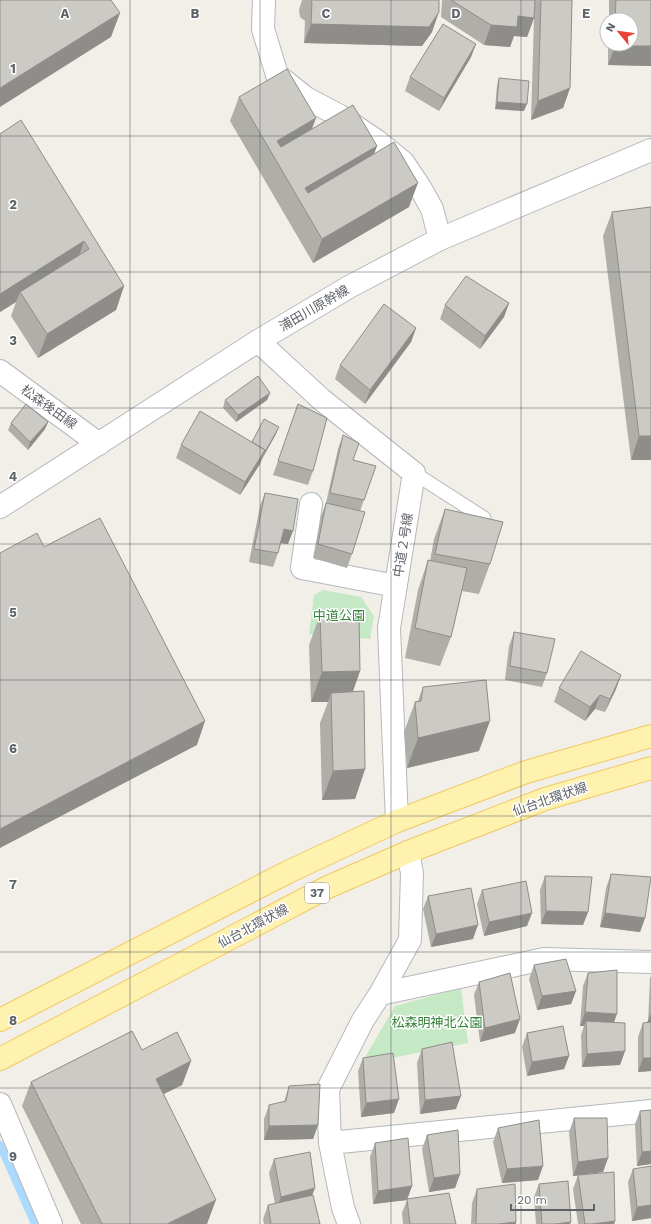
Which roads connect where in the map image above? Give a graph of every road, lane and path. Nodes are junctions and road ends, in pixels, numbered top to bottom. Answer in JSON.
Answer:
{"nodes":[{"id":1,"x":264,"y":0,"type":"edge"},
{"id":2,"x":651,"y":150,"type":"edge"},
{"id":3,"x":440,"y":239,"type":"junction"},
{"id":4,"x":258,"y":340,"type":"junction"},
{"id":5,"x":0,"y":371,"type":"edge"},
{"id":6,"x":99,"y":444,"type":"junction"},
{"id":7,"x":414,"y":473,"type":"junction"},
{"id":8,"x":311,"y":504,"type":"dead end"},
{"id":9,"x":0,"y":507,"type":"edge"},
{"id":10,"x":484,"y":518,"type":"edge"},
{"id":11,"x":396,"y":586,"type":"junction"},
{"id":12,"x":651,"y":736,"type":"edge"},
{"id":13,"x":651,"y":768,"type":"edge"},
{"id":14,"x":397,"y":821,"type":"junction"},
{"id":15,"x":408,"y":852,"type":"junction"},
{"id":16,"x":651,"y":962,"type":"edge"},
{"id":17,"x":380,"y":994,"type":"junction"},
{"id":18,"x":0,"y":1020,"type":"edge"},
{"id":19,"x":0,"y":1058,"type":"edge"},
{"id":20,"x":0,"y":1104,"type":"edge"},
{"id":21,"x":651,"y":1111,"type":"edge"},
{"id":22,"x":330,"y":1143,"type":"junction"},
{"id":23,"x":51,"y":1224,"type":"edge"},
{"id":24,"x":349,"y":1224,"type":"edge"}],
"edges":[{"from":1,"to":3,"type":"street"},
{"from":2,"to":3,"type":"street","name":"浦田川原幹線"},
{"from":3,"to":4,"type":"street","name":"浦田川原幹線"},
{"from":4,"to":6,"type":"street","name":"浦田川原幹線"},
{"from":4,"to":7,"type":"street"},
{"from":5,"to":6,"type":"street","name":"松森後田線"},
{"from":6,"to":9,"type":"street","name":"浦田川原幹線"},
{"from":7,"to":10,"type":"lane"},
{"from":7,"to":11,"type":"street","name":"中道２号線"},
{"from":8,"to":11,"type":"street"},
{"from":11,"to":14,"type":"street","name":"中道２号線"},
{"from":12,"to":14,"type":"main road","number":"37"},
{"from":13,"to":15,"type":"main road","name":"仙台北環状線","number":"37"},
{"from":14,"to":18,"type":"main road","number":"37"},
{"from":15,"to":17,"type":"street"},
{"from":15,"to":19,"type":"main road","name":"仙台北環状線","number":"37"},
{"from":16,"to":17,"type":"street"},
{"from":17,"to":22,"type":"street"},
{"from":20,"to":23,"type":"street"},
{"from":21,"to":22,"type":"street"},
{"from":22,"to":24,"type":"street"}]}
